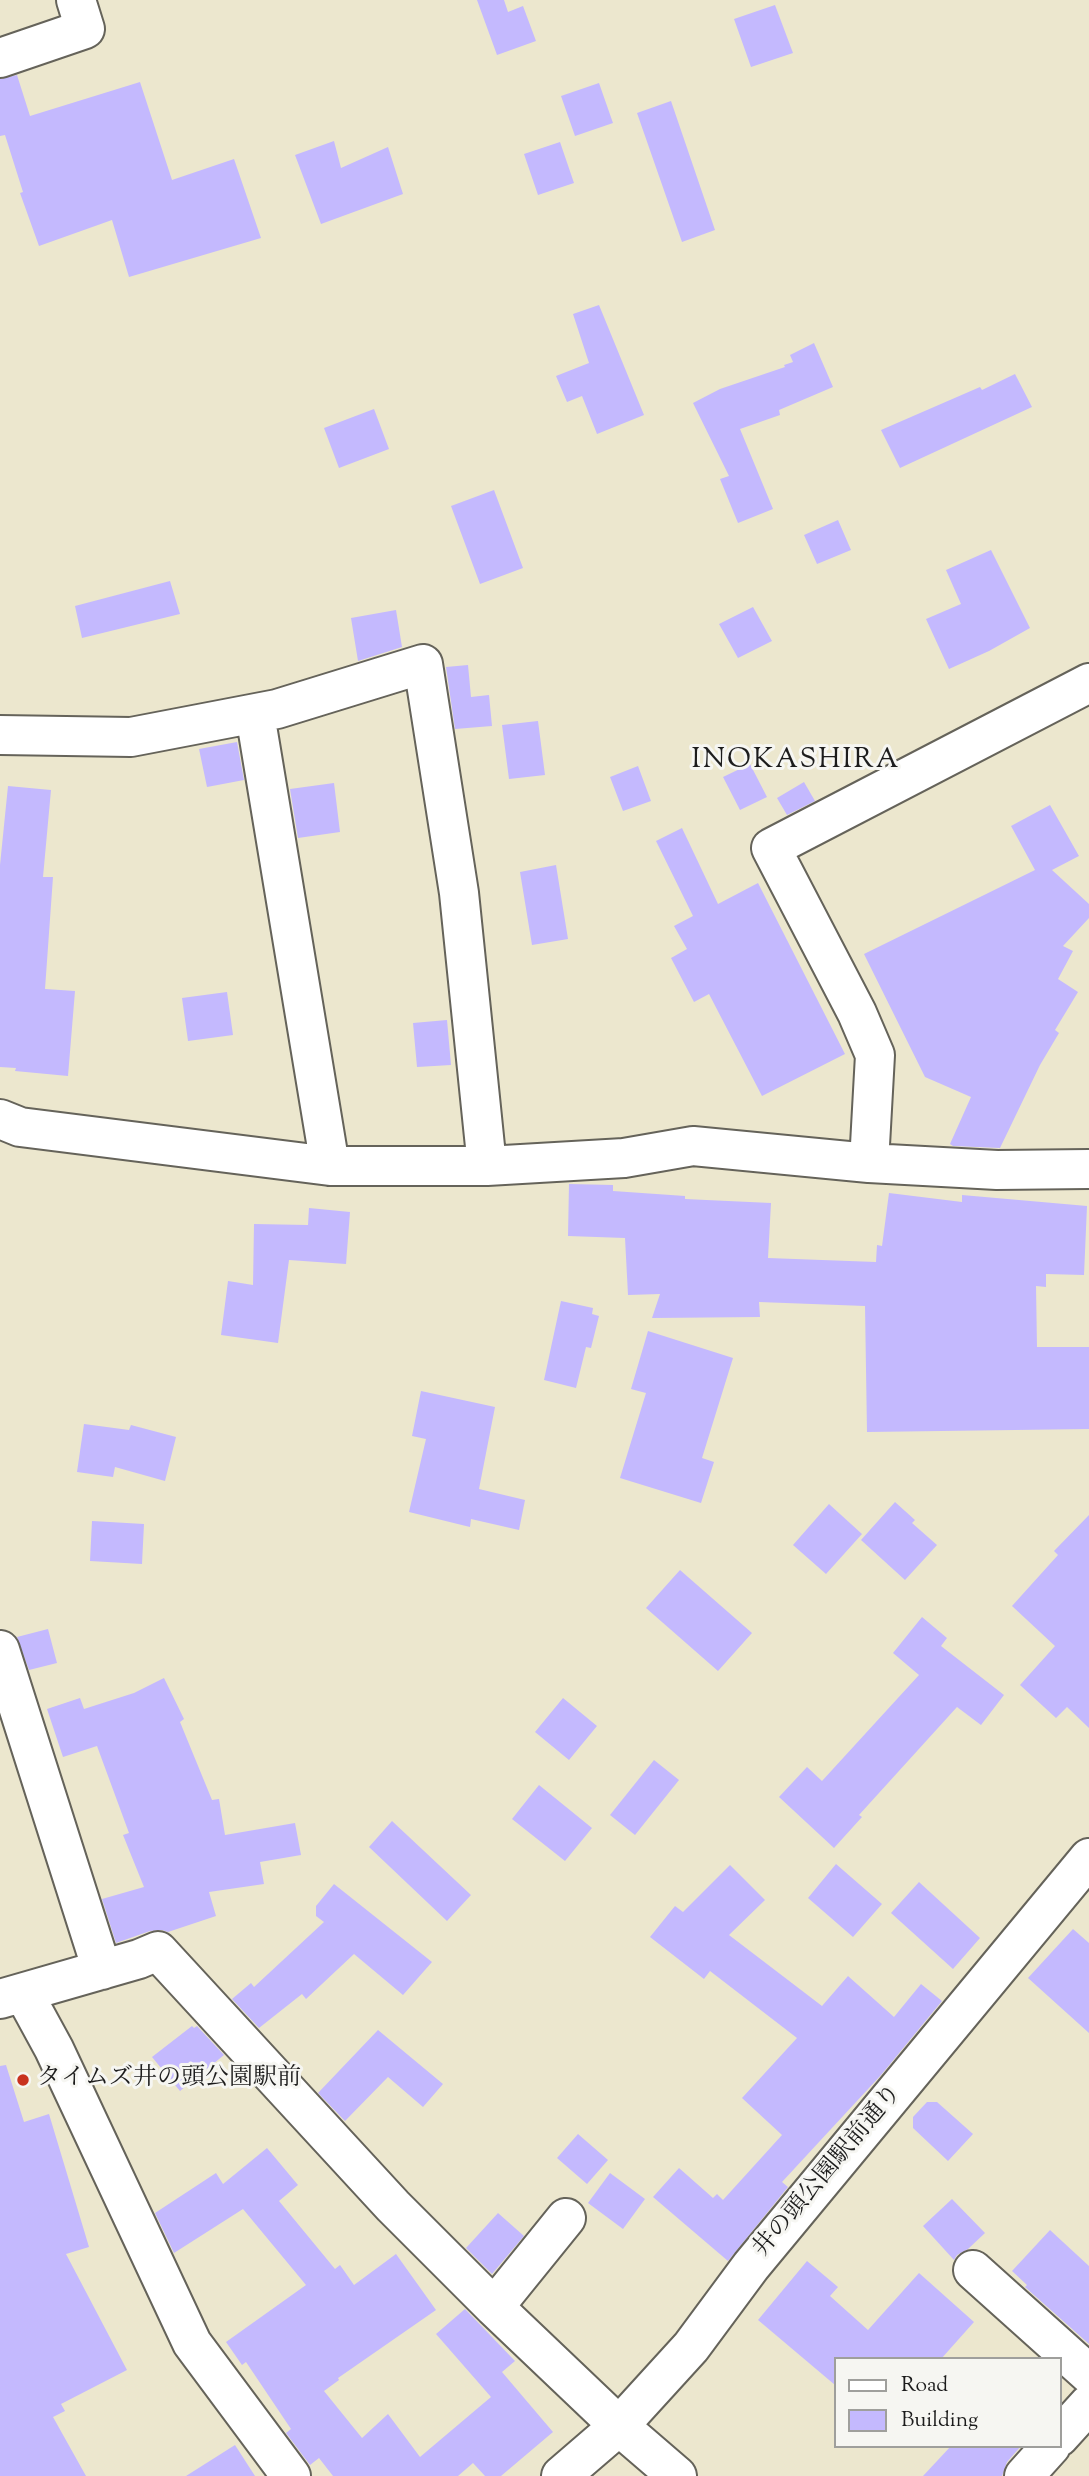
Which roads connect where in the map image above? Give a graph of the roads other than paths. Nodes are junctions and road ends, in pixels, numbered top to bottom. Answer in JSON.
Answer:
{"nodes":[{"id":1,"x":76,"y":0,"type":"edge"},
{"id":2,"x":0,"y":58,"type":"edge"},
{"id":3,"x":1089,"y":683,"type":"edge"},
{"id":4,"x":255,"y":715,"type":"junction"},
{"id":5,"x":0,"y":735,"type":"edge"},
{"id":6,"x":0,"y":1119,"type":"edge"},
{"id":7,"x":869,"y":1163,"type":"junction"},
{"id":8,"x":330,"y":1166,"type":"junction"},
{"id":9,"x":487,"y":1166,"type":"junction"},
{"id":10,"x":1089,"y":1169,"type":"edge"},
{"id":11,"x":0,"y":1650,"type":"edge"},
{"id":12,"x":1089,"y":1858,"type":"edge"},
{"id":13,"x":102,"y":1970,"type":"junction"},
{"id":14,"x":12,"y":1997,"type":"edge"},
{"id":15,"x":566,"y":2218,"type":"dead end"},
{"id":16,"x":973,"y":2270,"type":"dead end"},
{"id":17,"x":494,"y":2307,"type":"junction"},
{"id":18,"x":1089,"y":2374,"type":"edge"},
{"id":19,"x":1089,"y":2404,"type":"edge"},
{"id":20,"x":619,"y":2427,"type":"junction"},
{"id":21,"x":1061,"y":2435,"type":"edge"},
{"id":22,"x":1049,"y":2448,"type":"edge"},
{"id":23,"x":291,"y":2476,"type":"edge"},
{"id":24,"x":561,"y":2476,"type":"edge"},
{"id":25,"x":677,"y":2476,"type":"edge"},
{"id":26,"x":1024,"y":2476,"type":"edge"}],
"edges":[{"from":1,"to":2,"type":"street"},
{"from":3,"to":7,"type":"street"},
{"from":4,"to":5,"type":"street"},
{"from":4,"to":8,"type":"street"},
{"from":4,"to":9,"type":"street"},
{"from":6,"to":8,"type":"street"},
{"from":7,"to":9,"type":"street"},
{"from":7,"to":10,"type":"street"},
{"from":8,"to":9,"type":"street"},
{"from":11,"to":13,"type":"street"},
{"from":12,"to":20,"type":"street","name":"井の頭公園駅前通り"},
{"from":13,"to":14,"type":"street"},
{"from":13,"to":17,"type":"street"},
{"from":14,"to":23,"type":"street"},
{"from":15,"to":17,"type":"street"},
{"from":16,"to":18,"type":"street"},
{"from":17,"to":20,"type":"street"},
{"from":19,"to":21,"type":"street"},
{"from":20,"to":24,"type":"street","name":"井の頭公園駅前通り"},
{"from":20,"to":25,"type":"street"},
{"from":22,"to":26,"type":"street"}]}
